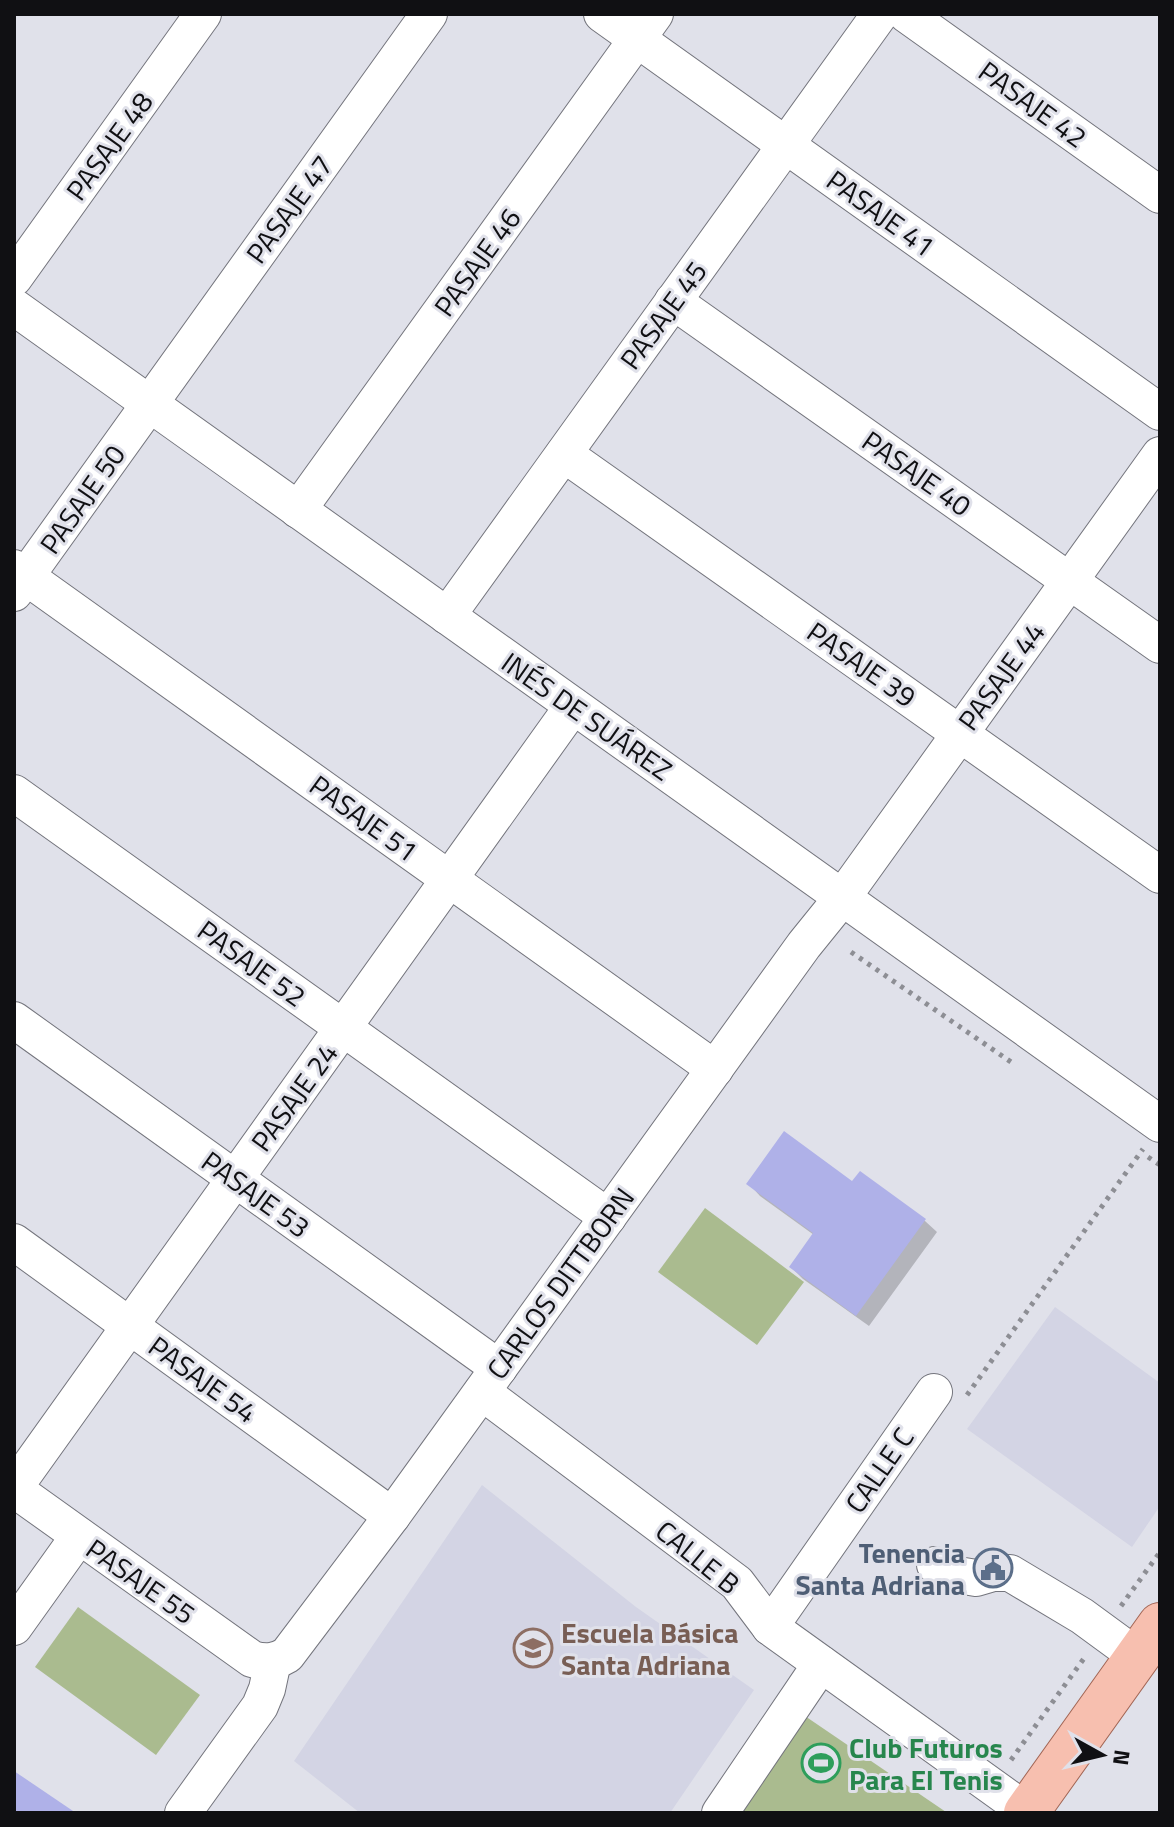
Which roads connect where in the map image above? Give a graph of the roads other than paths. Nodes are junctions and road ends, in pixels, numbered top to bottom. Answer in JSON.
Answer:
{"nodes":[{"id":1,"x":203,"y":14,"type":"edge"},
{"id":2,"x":429,"y":14,"type":"edge"},
{"id":3,"x":602,"y":14,"type":"edge"},
{"id":4,"x":880,"y":14,"type":"edge"},
{"id":5,"x":906,"y":14,"type":"edge"},
{"id":6,"x":646,"y":26,"type":"edge"},
{"id":7,"x":785,"y":145,"type":"junction"},
{"id":8,"x":1160,"y":195,"type":"edge"},
{"id":9,"x":14,"y":278,"type":"edge"},
{"id":10,"x":673,"y":301,"type":"junction"},
{"id":11,"x":14,"y":307,"type":"edge"},
{"id":12,"x":150,"y":404,"type":"junction"},
{"id":13,"x":1160,"y":412,"type":"edge"},
{"id":14,"x":564,"y":454,"type":"junction"},
{"id":15,"x":1160,"y":455,"type":"edge"},
{"id":16,"x":298,"y":510,"type":"junction"},
{"id":17,"x":18,"y":579,"type":"edge"},
{"id":18,"x":1069,"y":581,"type":"junction"},
{"id":19,"x":447,"y":616,"type":"junction"},
{"id":20,"x":1160,"y":645,"type":"edge"},
{"id":21,"x":573,"y":706,"type":"junction"},
{"id":22,"x":960,"y":734,"type":"junction"},
{"id":23,"x":14,"y":793,"type":"edge"},
{"id":24,"x":1160,"y":875,"type":"edge"},
{"id":25,"x":450,"y":879,"type":"junction"},
{"id":26,"x":842,"y":898,"type":"junction"},
{"id":27,"x":14,"y":1020,"type":"edge"},
{"id":28,"x":343,"y":1028,"type":"junction"},
{"id":29,"x":715,"y":1069,"type":"junction"},
{"id":30,"x":1149,"y":1140,"type":"edge"},
{"id":31,"x":235,"y":1179,"type":"junction"},
{"id":32,"x":608,"y":1217,"type":"junction"},
{"id":33,"x":14,"y":1242,"type":"edge"},
{"id":34,"x":130,"y":1326,"type":"junction"},
{"id":35,"x":490,"y":1380,"type":"junction"},
{"id":36,"x":934,"y":1392,"type":"road end"},
{"id":37,"x":14,"y":1489,"type":"edge"},
{"id":38,"x":392,"y":1516,"type":"junction"},
{"id":39,"x":79,"y":1536,"type":"junction"},
{"id":40,"x":935,"y":1565,"type":"dead end"},
{"id":41,"x":14,"y":1627,"type":"edge"},
{"id":42,"x":770,"y":1627,"type":"junction"},
{"id":43,"x":1149,"y":1641,"type":"edge"},
{"id":44,"x":273,"y":1661,"type":"junction"},
{"id":45,"x":821,"y":1664,"type":"junction"},
{"id":46,"x":1027,"y":1812,"type":"edge"},
{"id":47,"x":183,"y":1813,"type":"edge"},
{"id":48,"x":720,"y":1813,"type":"edge"}],
"edges":[{"from":1,"to":9,"type":"street","name":"PASAJE 48"},
{"from":2,"to":12,"type":"street","name":"PASAJE 47"},
{"from":3,"to":6,"type":"street","name":"PASAJE 41"},
{"from":4,"to":7,"type":"street","name":"PASAJE 45"},
{"from":5,"to":8,"type":"street","name":"PASAJE 42"},
{"from":6,"to":7,"type":"street","name":"PASAJE 41"},
{"from":6,"to":16,"type":"street","name":"PASAJE 46"},
{"from":7,"to":10,"type":"street","name":"PASAJE 45"},
{"from":7,"to":13,"type":"street","name":"PASAJE 41"},
{"from":10,"to":14,"type":"street","name":"PASAJE 45"},
{"from":10,"to":18,"type":"street","name":"PASAJE 40"},
{"from":11,"to":12,"type":"street","name":"INÉS DE SUÁREZ"},
{"from":12,"to":16,"type":"street","name":"INÉS DE SUÁREZ"},
{"from":12,"to":17,"type":"street","name":"PASAJE 50"},
{"from":14,"to":19,"type":"street","name":"PASAJE 45"},
{"from":14,"to":22,"type":"street","name":"PASAJE 39"},
{"from":15,"to":18,"type":"street","name":"PASAJE 44"},
{"from":16,"to":19,"type":"street","name":"INÉS DE SUÁREZ"},
{"from":17,"to":25,"type":"street","name":"PASAJE 51"},
{"from":18,"to":20,"type":"street","name":"PASAJE 40"},
{"from":18,"to":22,"type":"street","name":"PASAJE 44"},
{"from":19,"to":21,"type":"street","name":"INÉS DE SUÁREZ"},
{"from":21,"to":25,"type":"street","name":"PASAJE 24"},
{"from":21,"to":26,"type":"street","name":"INÉS DE SUÁREZ"},
{"from":22,"to":24,"type":"street","name":"PASAJE 39"},
{"from":22,"to":26,"type":"street","name":"PASAJE 44"},
{"from":23,"to":28,"type":"street","name":"PASAJE 52"},
{"from":25,"to":28,"type":"street","name":"PASAJE 24"},
{"from":25,"to":29,"type":"street","name":"PASAJE 51"},
{"from":26,"to":29,"type":"street","name":"CARLOS DITTBORN"},
{"from":26,"to":30,"type":"street","name":"INÉS DE SUÁREZ"},
{"from":27,"to":31,"type":"street","name":"PASAJE 53"},
{"from":28,"to":31,"type":"street","name":"PASAJE 24"},
{"from":28,"to":32,"type":"street","name":"PASAJE 52"},
{"from":29,"to":32,"type":"street","name":"CARLOS DITTBORN"},
{"from":31,"to":34,"type":"street","name":"PASAJE 24"},
{"from":31,"to":35,"type":"street","name":"PASAJE 53"},
{"from":32,"to":35,"type":"street","name":"CARLOS DITTBORN"},
{"from":33,"to":34,"type":"street","name":"PASAJE 54"},
{"from":34,"to":37,"type":"street","name":"PASAJE 24"},
{"from":34,"to":38,"type":"street","name":"PASAJE 54"},
{"from":35,"to":38,"type":"street","name":"CARLOS DITTBORN"},
{"from":35,"to":42,"type":"street","name":"CALLE B"},
{"from":36,"to":42,"type":"street","name":"CALLE C"},
{"from":37,"to":39,"type":"street","name":"PASAJE 55"},
{"from":38,"to":44,"type":"street","name":"CARLOS DITTBORN"},
{"from":39,"to":41,"type":"street"},
{"from":39,"to":44,"type":"street","name":"PASAJE 55"},
{"from":40,"to":43,"type":"street"},
{"from":42,"to":45,"type":"street","name":"CALLE B"},
{"from":43,"to":46,"type":"main road"},
{"from":44,"to":47,"type":"street"},
{"from":45,"to":46,"type":"street","name":"CALLE B"},
{"from":45,"to":48,"type":"street"}]}
